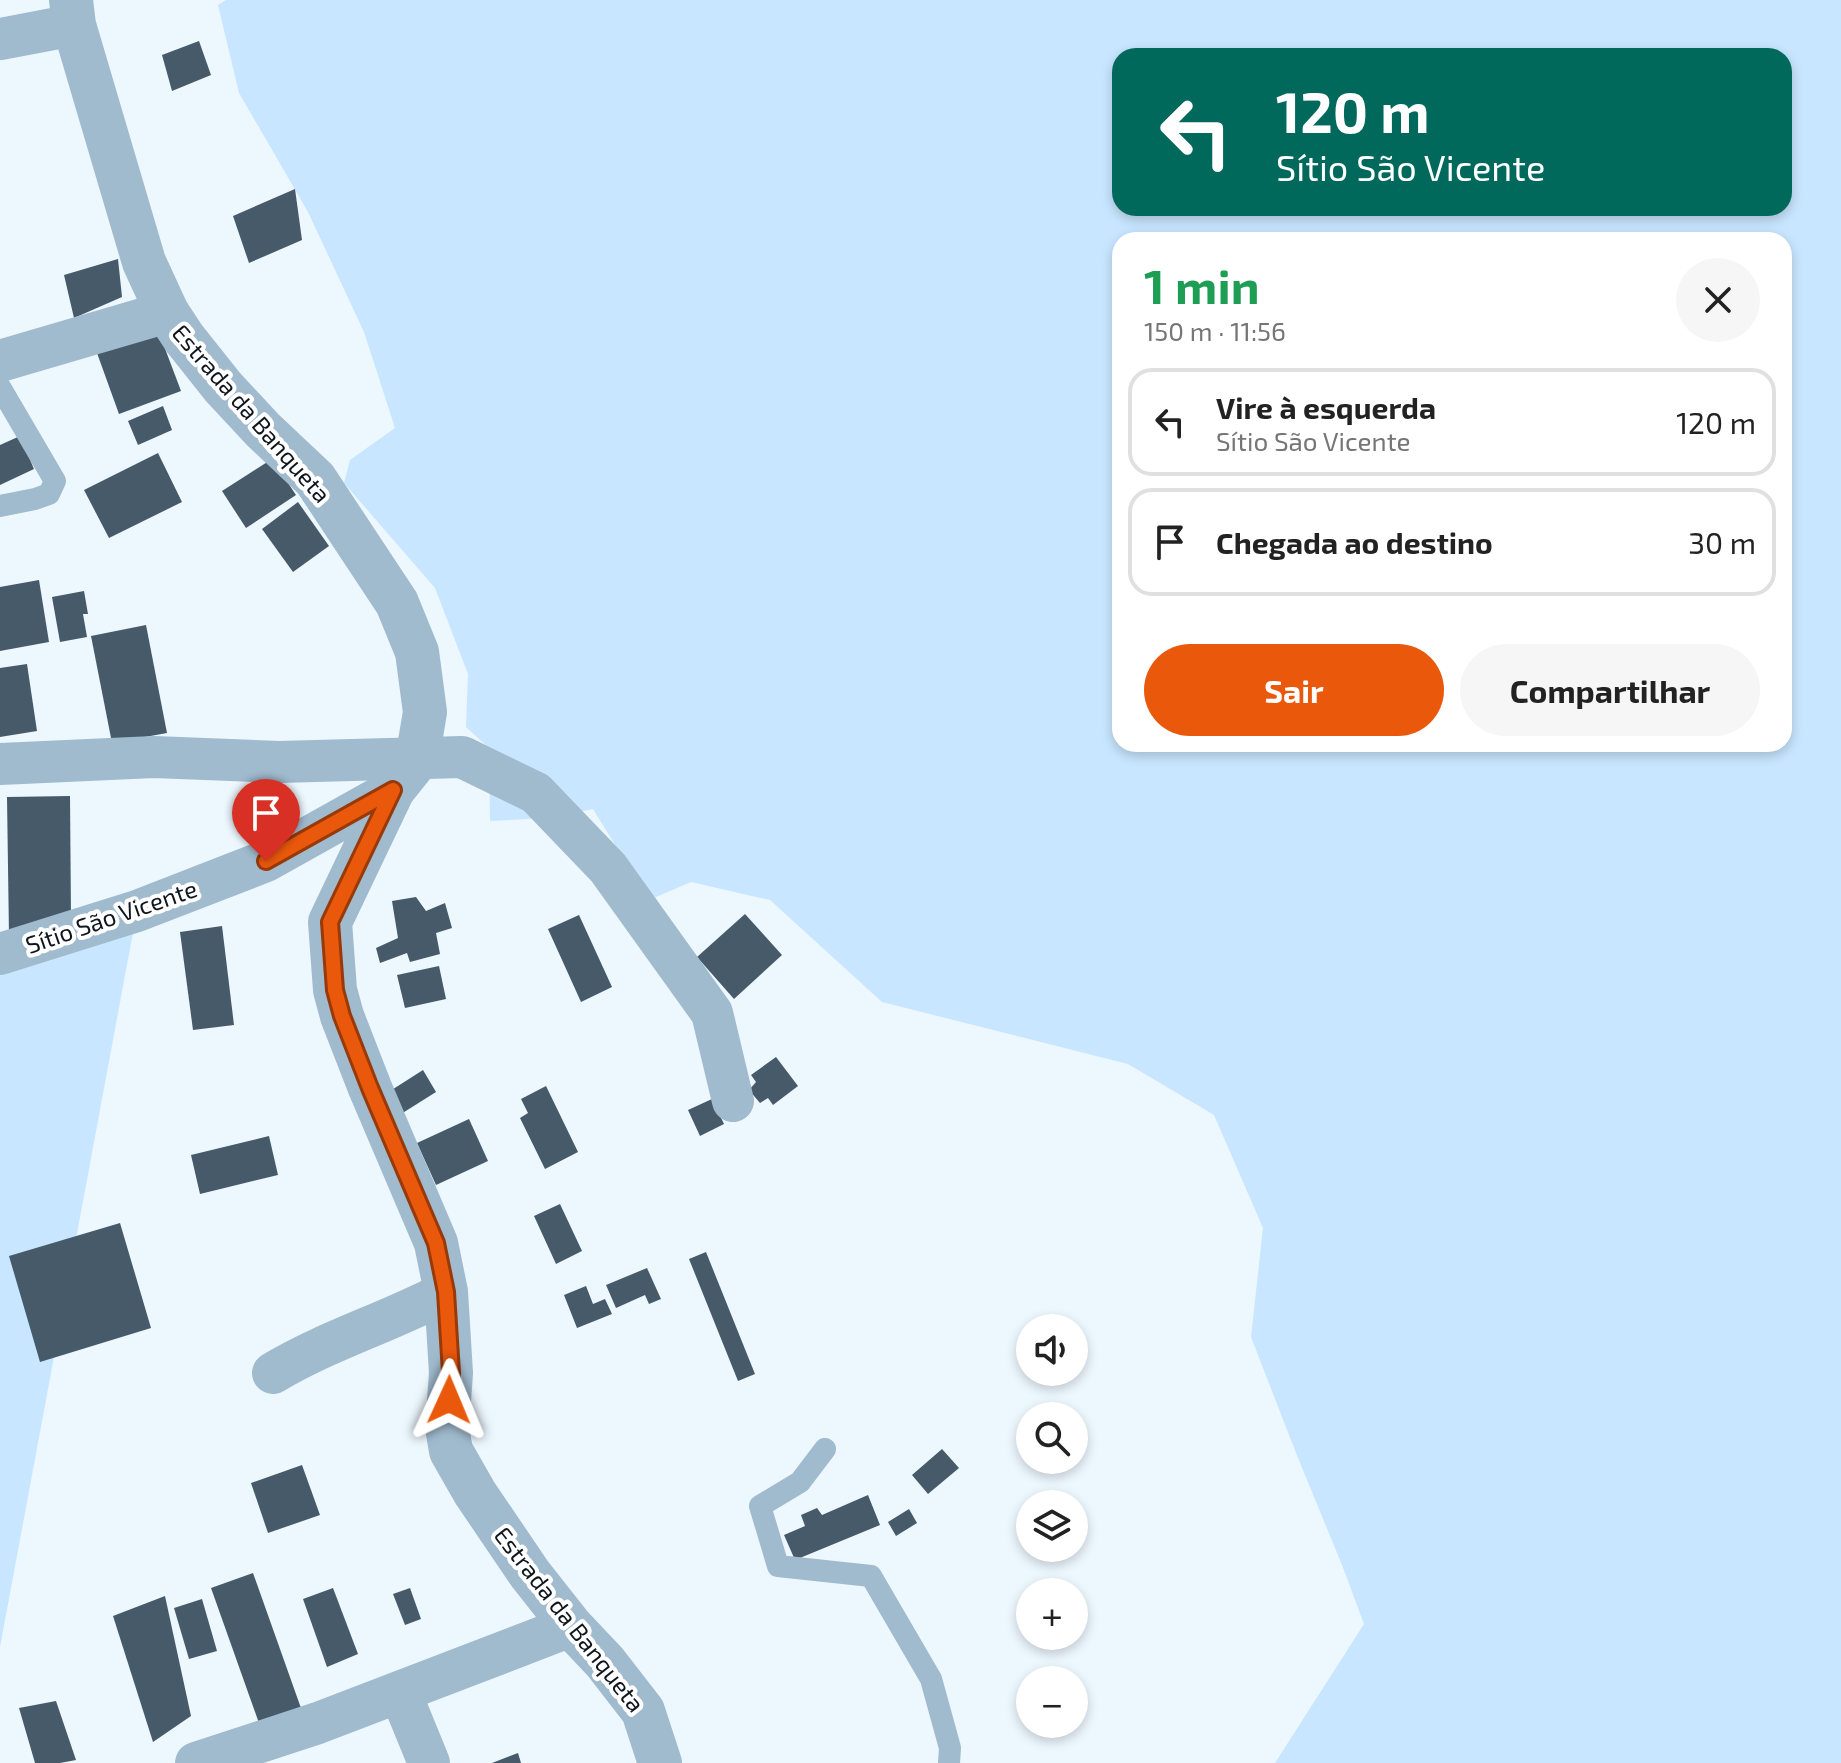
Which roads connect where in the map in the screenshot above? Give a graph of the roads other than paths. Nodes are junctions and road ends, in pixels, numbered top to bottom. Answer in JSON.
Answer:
{"nodes":[{"id":1,"x":72,"y":12,"type":"edge"},
{"id":2,"x":0,"y":39,"type":"edge"},
{"id":3,"x":167,"y":312,"type":"junction"},
{"id":4,"x":0,"y":361,"type":"edge"},
{"id":5,"x":0,"y":387,"type":"edge"},
{"id":6,"x":0,"y":506,"type":"edge"},
{"id":7,"x":0,"y":764,"type":"edge"},
{"id":8,"x":405,"y":775,"type":"junction"},
{"id":9,"x":0,"y":954,"type":"edge"},
{"id":10,"x":733,"y":1101,"type":"dead end"},
{"id":11,"x":446,"y":1292,"type":"junction"},
{"id":12,"x":273,"y":1373,"type":"dead end"},
{"id":13,"x":825,"y":1449,"type":"dead end"},
{"id":14,"x":571,"y":1626,"type":"junction"},
{"id":15,"x":400,"y":1692,"type":"junction"},
{"id":16,"x":660,"y":1756,"type":"edge"},
{"id":17,"x":196,"y":1763,"type":"edge"},
{"id":18,"x":429,"y":1763,"type":"edge"},
{"id":19,"x":949,"y":1763,"type":"edge"}],
"edges":[{"from":1,"to":2,"type":"street"},
{"from":1,"to":3,"type":"street","name":"Estrada da Banqueta"},
{"from":3,"to":4,"type":"street"},
{"from":3,"to":8,"type":"street","name":"Estrada da Banqueta"},
{"from":5,"to":6,"type":"lane"},
{"from":7,"to":8,"type":"street"},
{"from":8,"to":9,"type":"street","name":"Sítio São Vicente"},
{"from":8,"to":10,"type":"street"},
{"from":8,"to":11,"type":"street","name":"Estrada da Banqueta"},
{"from":11,"to":12,"type":"street"},
{"from":11,"to":14,"type":"street","name":"Estrada da Banqueta"},
{"from":13,"to":19,"type":"lane"},
{"from":14,"to":15,"type":"street"},
{"from":14,"to":16,"type":"street","name":"Estrada da Banqueta"},
{"from":15,"to":17,"type":"street"},
{"from":15,"to":18,"type":"street"}]}
